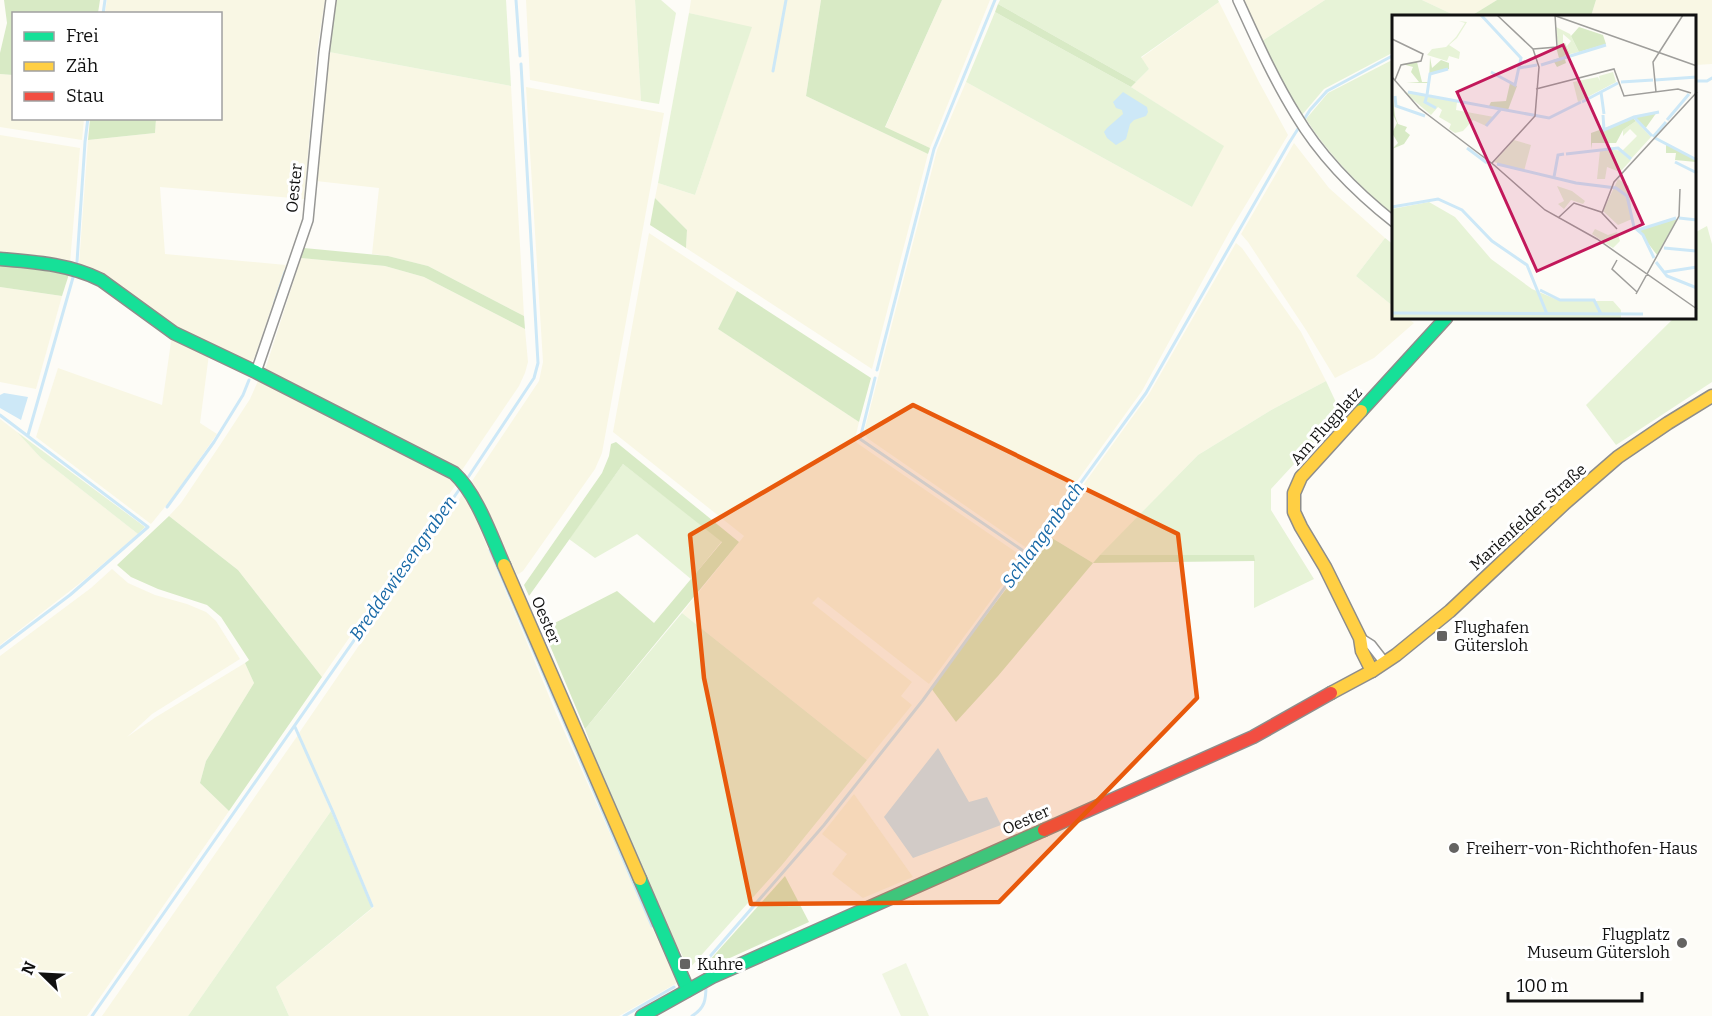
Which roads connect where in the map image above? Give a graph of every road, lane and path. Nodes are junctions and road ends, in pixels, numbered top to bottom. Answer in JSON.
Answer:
{"nodes":[{"id":1,"x":331,"y":0,"type":"edge"},
{"id":2,"x":1238,"y":0,"type":"edge"},
{"id":3,"x":1392,"y":220,"type":"edge"},
{"id":4,"x":0,"y":259,"type":"edge"},
{"id":5,"x":1444,"y":320,"type":"edge"},
{"id":6,"x":256,"y":372,"type":"junction"},
{"id":7,"x":1712,"y":396,"type":"edge"},
{"id":8,"x":1360,"y":638,"type":"junction"},
{"id":9,"x":1385,"y":663,"type":"junction"},
{"id":10,"x":1372,"y":671,"type":"junction"},
{"id":11,"x":693,"y":987,"type":"junction"},
{"id":12,"x":642,"y":1016,"type":"edge"}],
"edges":[{"from":1,"to":6,"type":"street","name":"Oester"},
{"from":2,"to":3,"type":"street"},
{"from":4,"to":6,"type":"street","name":"Oester"},
{"from":5,"to":8,"type":"street","name":"Am Flugplatz"},
{"from":6,"to":11,"type":"street","name":"Oester"},
{"from":7,"to":9,"type":"street","name":"Marienfelder Straße"},
{"from":8,"to":9,"type":"street","name":"Am Flugplatz"},
{"from":8,"to":10,"type":"street","name":"Am Flugplatz"},
{"from":9,"to":10,"type":"street","name":"Marienfelder Straße"},
{"from":10,"to":11,"type":"street","name":"Oester"},
{"from":11,"to":12,"type":"street","name":"Oester"}]}
